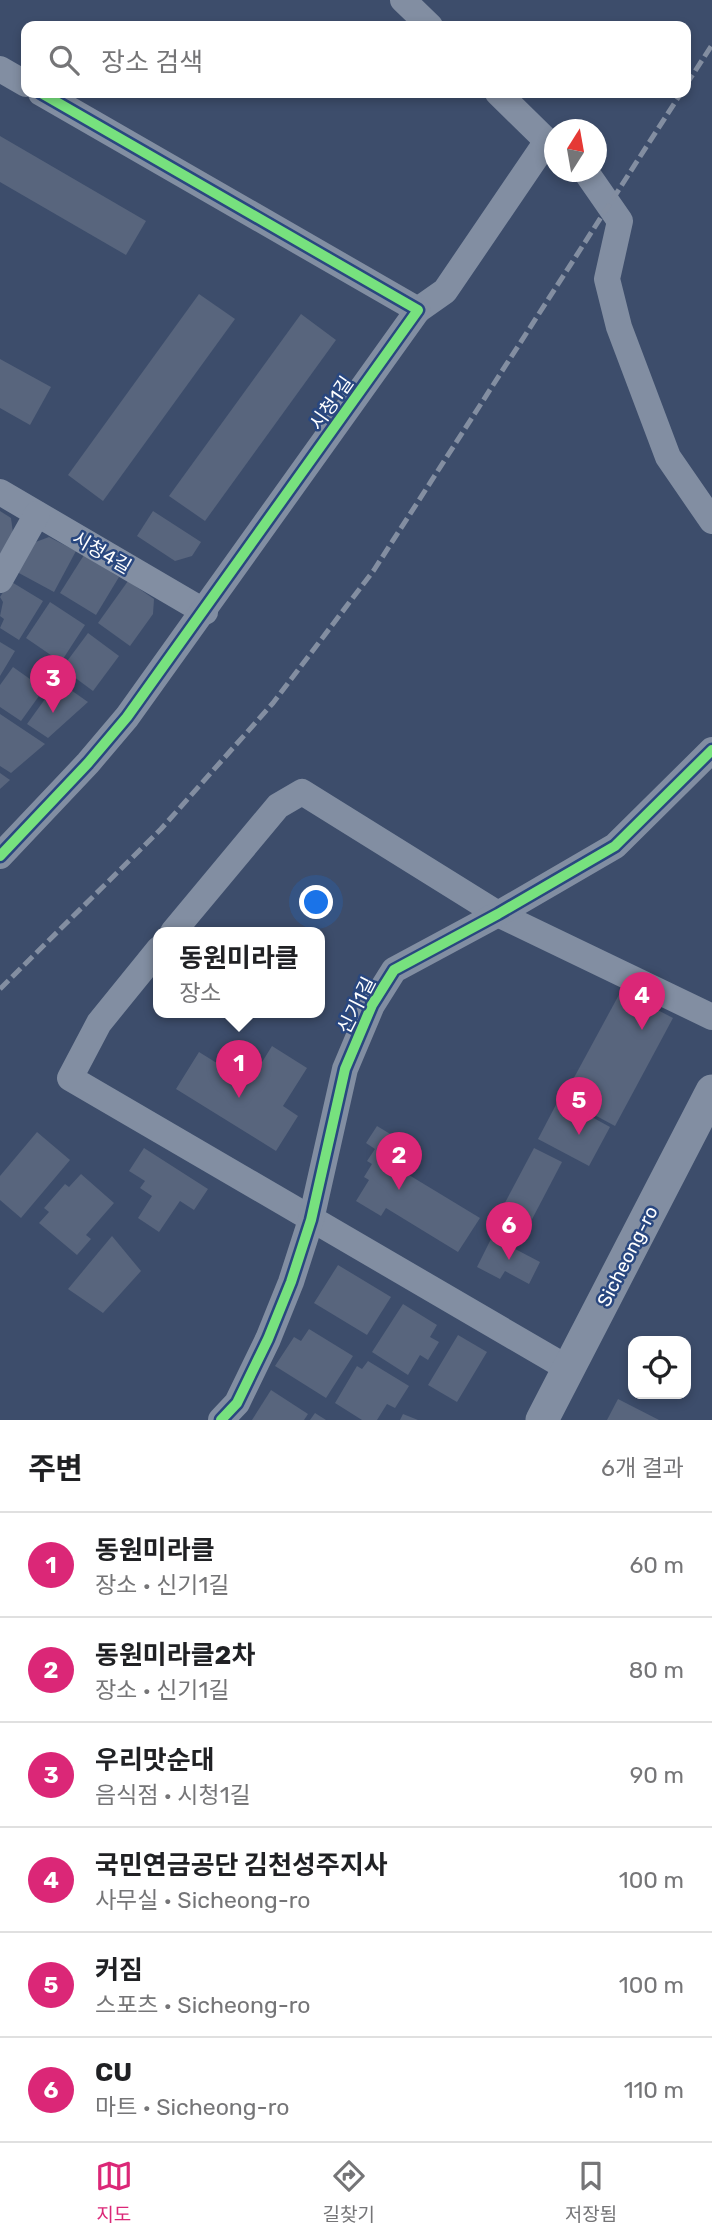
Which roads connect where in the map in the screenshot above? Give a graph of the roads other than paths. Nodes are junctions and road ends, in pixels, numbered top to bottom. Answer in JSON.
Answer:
{"nodes":[{"id":1,"x":403,"y":0,"type":"edge"},
{"id":2,"x":425,"y":21,"type":"edge"},
{"id":3,"x":0,"y":69,"type":"edge"},
{"id":4,"x":21,"y":81,"type":"edge"},
{"id":5,"x":50,"y":98,"type":"edge"},
{"id":6,"x":503,"y":98,"type":"edge"},
{"id":7,"x":544,"y":136,"type":"edge"},
{"id":8,"x":544,"y":153,"type":"edge"},
{"id":9,"x":593,"y":182,"type":"edge"},
{"id":10,"x":418,"y":310,"type":"junction"},
{"id":11,"x":0,"y":492,"type":"edge"},
{"id":12,"x":37,"y":514,"type":"junction"},
{"id":13,"x":712,"y":521,"type":"edge"},
{"id":14,"x":0,"y":579,"type":"edge"},
{"id":15,"x":205,"y":612,"type":"junction"},
{"id":16,"x":712,"y":750,"type":"edge"},
{"id":17,"x":3,"y":849,"type":"edge"},
{"id":18,"x":498,"y":914,"type":"junction"},
{"id":19,"x":177,"y":927,"type":"edge"},
{"id":20,"x":153,"y":956,"type":"edge"},
{"id":21,"x":712,"y":1017,"type":"edge"},
{"id":22,"x":712,"y":1091,"type":"edge"},
{"id":23,"x":312,"y":1220,"type":"junction"},
{"id":24,"x":569,"y":1369,"type":"junction"},
{"id":25,"x":221,"y":1420,"type":"edge"},
{"id":26,"x":542,"y":1420,"type":"edge"}],
"edges":[{"from":1,"to":2,"type":"street"},
{"from":3,"to":4,"type":"street"},
{"from":5,"to":10,"type":"street"},
{"from":6,"to":7,"type":"street"},
{"from":8,"to":10,"type":"street","name":"시청1길"},
{"from":9,"to":13,"type":"street"},
{"from":10,"to":15,"type":"street","name":"시청1길"},
{"from":11,"to":12,"type":"street","name":"시청4길"},
{"from":12,"to":14,"type":"street"},
{"from":12,"to":15,"type":"street","name":"시청4길"},
{"from":15,"to":17,"type":"street","name":"시청1길"},
{"from":16,"to":18,"type":"street","name":"신기1길"},
{"from":18,"to":19,"type":"street"},
{"from":18,"to":21,"type":"street"},
{"from":18,"to":23,"type":"street","name":"신기1길"},
{"from":20,"to":23,"type":"street"},
{"from":22,"to":24,"type":"street","name":"Sicheong-ro"},
{"from":23,"to":24,"type":"street"},
{"from":23,"to":25,"type":"street","name":"신기1길"},
{"from":24,"to":26,"type":"street","name":"Sicheong-ro"}]}
